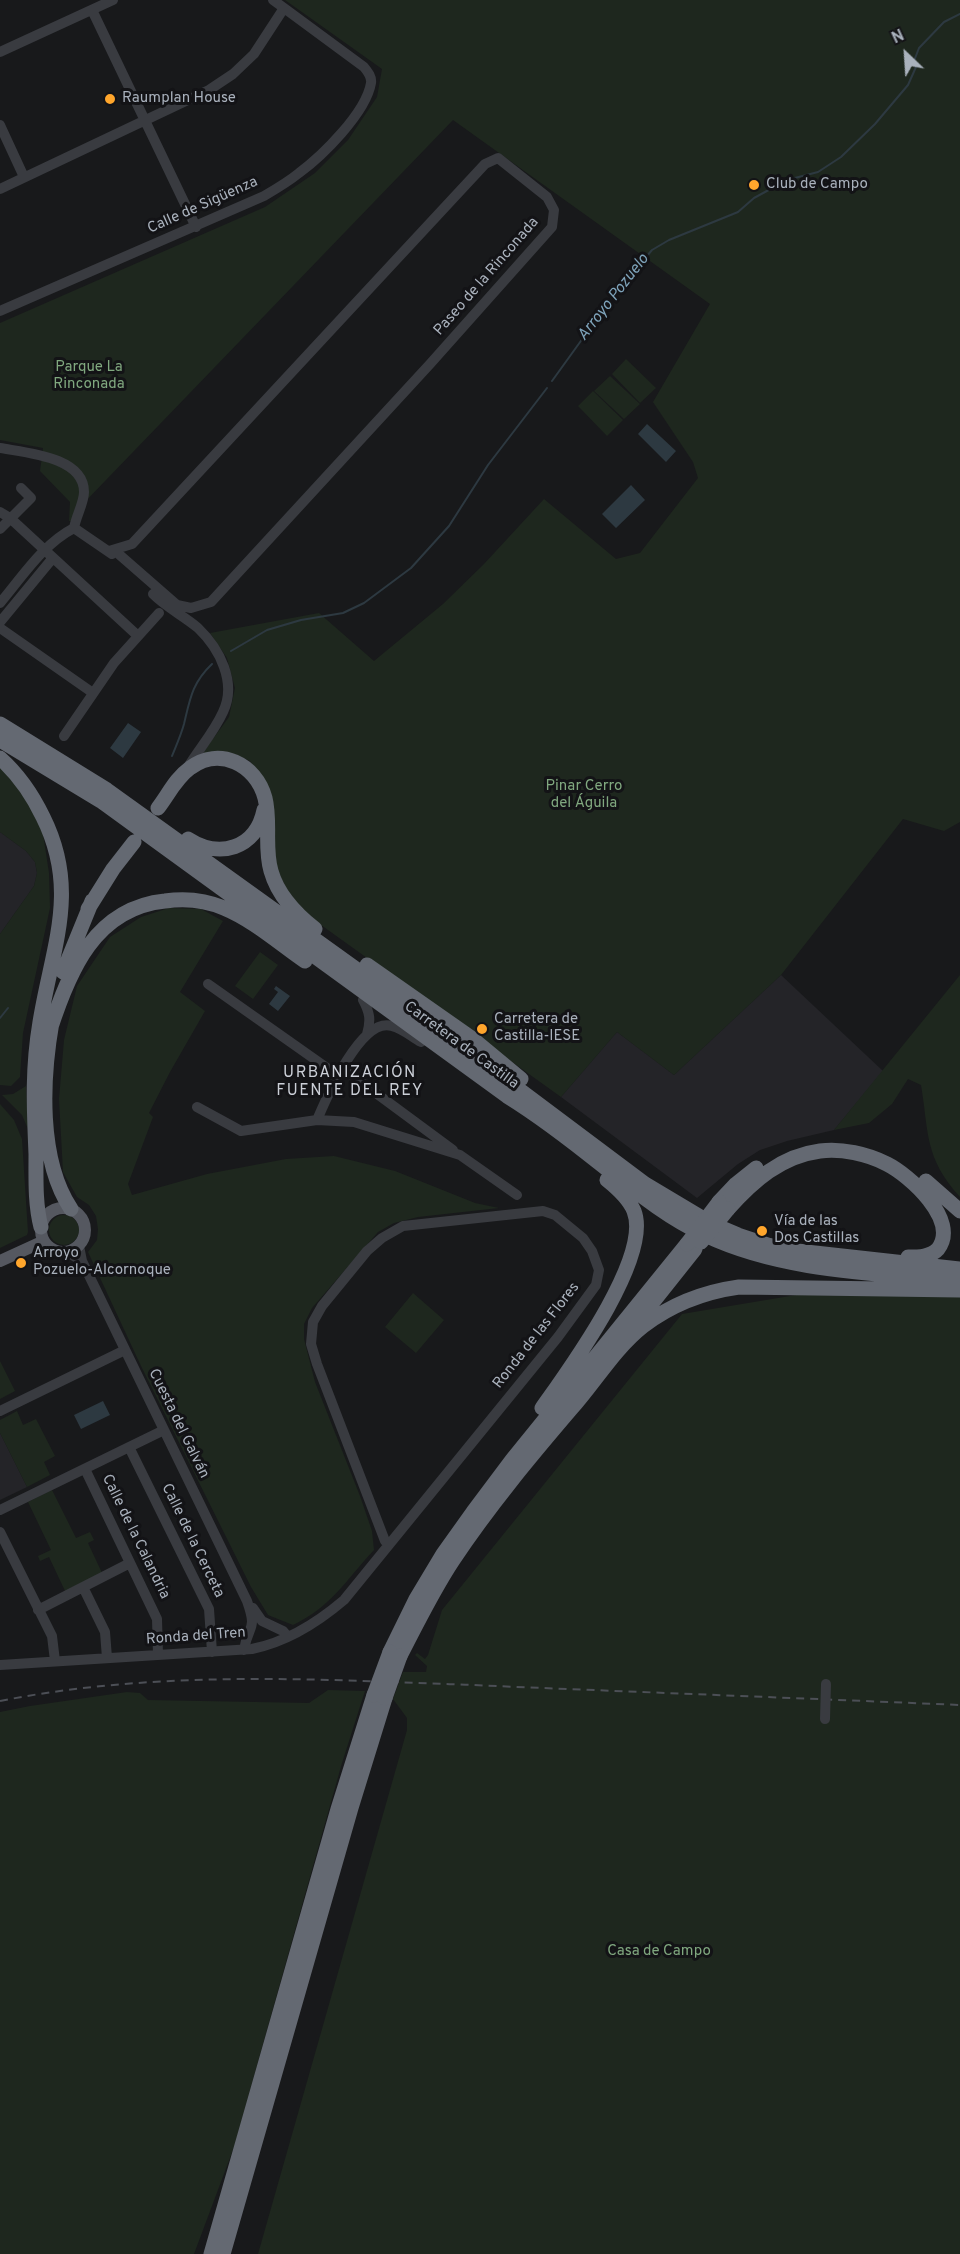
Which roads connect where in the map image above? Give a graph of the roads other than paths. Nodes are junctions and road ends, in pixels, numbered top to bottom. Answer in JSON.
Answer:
{"nodes":[{"id":1,"x":113,"y":0,"type":"edge"},
{"id":2,"x":273,"y":0,"type":"edge"},
{"id":3,"x":284,"y":8,"type":"junction"},
{"id":4,"x":92,"y":10,"type":"junction"},
{"id":5,"x":0,"y":52,"type":"edge"},
{"id":6,"x":144,"y":122,"type":"junction"},
{"id":7,"x":0,"y":125,"type":"edge"},
{"id":8,"x":24,"y":177,"type":"junction"},
{"id":9,"x":0,"y":189,"type":"edge"},
{"id":10,"x":196,"y":227,"type":"junction"},
{"id":11,"x":0,"y":311,"type":"edge"},
{"id":12,"x":0,"y":448,"type":"edge"},
{"id":13,"x":21,"y":488,"type":"dead end"},
{"id":14,"x":5,"y":516,"type":"edge"},
{"id":15,"x":74,"y":528,"type":"junction"},
{"id":16,"x":0,"y":529,"type":"edge"},
{"id":17,"x":44,"y":550,"type":"junction"},
{"id":18,"x":111,"y":550,"type":"junction"},
{"id":19,"x":52,"y":559,"type":"junction"},
{"id":20,"x":0,"y":603,"type":"edge"},
{"id":21,"x":159,"y":613,"type":"dead end"},
{"id":22,"x":1,"y":631,"type":"edge"},
{"id":23,"x":138,"y":636,"type":"junction"},
{"id":24,"x":93,"y":693,"type":"junction"},
{"id":25,"x":0,"y":715,"type":"edge"},
{"id":26,"x":0,"y":724,"type":"edge"},
{"id":27,"x":64,"y":736,"type":"dead end"},
{"id":28,"x":0,"y":740,"type":"edge"},
{"id":29,"x":0,"y":750,"type":"edge"},
{"id":30,"x":0,"y":758,"type":"edge"},
{"id":31,"x":78,"y":772,"type":"junction"},
{"id":32,"x":186,"y":772,"type":"junction"},
{"id":33,"x":107,"y":790,"type":"junction"},
{"id":34,"x":266,"y":801,"type":"junction"},
{"id":35,"x":158,"y":808,"type":"dead end"},
{"id":36,"x":134,"y":842,"type":"dead end"},
{"id":37,"x":311,"y":965,"type":"junction"},
{"id":38,"x":208,"y":984,"type":"dead end"},
{"id":39,"x":363,"y":1000,"type":"junction"},
{"id":40,"x":45,"y":1026,"type":"junction"},
{"id":41,"x":367,"y":1035,"type":"junction"},
{"id":42,"x":421,"y":1042,"type":"junction"},
{"id":43,"x":465,"y":1065,"type":"junction"},
{"id":44,"x":339,"y":1072,"type":"junction"},
{"id":45,"x":507,"y":1096,"type":"junction"},
{"id":46,"x":197,"y":1107,"type":"dead end"},
{"id":47,"x":317,"y":1120,"type":"junction"},
{"id":48,"x":607,"y":1154,"type":"junction"},
{"id":49,"x":459,"y":1155,"type":"junction"},
{"id":50,"x":518,"y":1195,"type":"dead end"},
{"id":51,"x":724,"y":1205,"type":"junction"},
{"id":52,"x":71,"y":1209,"type":"junction"},
{"id":53,"x":960,"y":1211,"type":"edge"},
{"id":54,"x":42,"y":1234,"type":"junction"},
{"id":55,"x":79,"y":1246,"type":"junction"},
{"id":56,"x":691,"y":1247,"type":"junction"},
{"id":57,"x":797,"y":1251,"type":"junction"},
{"id":58,"x":67,"y":1252,"type":"junction"},
{"id":59,"x":0,"y":1261,"type":"edge"},
{"id":60,"x":82,"y":1261,"type":"junction"},
{"id":61,"x":960,"y":1269,"type":"edge"},
{"id":62,"x":960,"y":1281,"type":"edge"},
{"id":63,"x":960,"y":1290,"type":"edge"},
{"id":64,"x":125,"y":1350,"type":"junction"},
{"id":65,"x":0,"y":1411,"type":"edge"},
{"id":66,"x":556,"y":1424,"type":"junction"},
{"id":67,"x":164,"y":1430,"type":"junction"},
{"id":68,"x":129,"y":1447,"type":"junction"},
{"id":69,"x":512,"y":1460,"type":"junction"},
{"id":70,"x":85,"y":1469,"type":"junction"},
{"id":71,"x":0,"y":1510,"type":"edge"},
{"id":72,"x":0,"y":1532,"type":"edge"},
{"id":73,"x":388,"y":1543,"type":"junction"},
{"id":74,"x":130,"y":1563,"type":"junction"},
{"id":75,"x":83,"y":1587,"type":"junction"},
{"id":76,"x":247,"y":1601,"type":"junction"},
{"id":77,"x":38,"y":1610,"type":"junction"},
{"id":78,"x":288,"y":1637,"type":"junction"},
{"id":79,"x":244,"y":1650,"type":"junction"},
{"id":80,"x":212,"y":1652,"type":"junction"},
{"id":81,"x":395,"y":1654,"type":"junction"},
{"id":82,"x":158,"y":1655,"type":"junction"},
{"id":83,"x":107,"y":1658,"type":"junction"},
{"id":84,"x":55,"y":1661,"type":"junction"},
{"id":85,"x":0,"y":1665,"type":"edge"},
{"id":86,"x":826,"y":1684,"type":"dead end"},
{"id":87,"x":379,"y":1696,"type":"junction"},
{"id":88,"x":825,"y":1722,"type":"dead end"},
{"id":89,"x":211,"y":2254,"type":"edge"},
{"id":90,"x":223,"y":2254,"type":"edge"}],
"edges":[{"from":1,"to":4,"type":"street"},
{"from":2,"to":3,"type":"street","name":"Calle de Sigüenza"},
{"from":3,"to":6,"type":"street"},
{"from":3,"to":10,"type":"street","name":"Calle de Sigüenza"},
{"from":4,"to":5,"type":"street"},
{"from":4,"to":6,"type":"street"},
{"from":6,"to":8,"type":"street"},
{"from":6,"to":10,"type":"street"},
{"from":7,"to":8,"type":"street"},
{"from":8,"to":9,"type":"street"},
{"from":10,"to":11,"type":"street","name":"Calle de Sigüenza"},
{"from":12,"to":15,"type":"street"},
{"from":13,"to":14,"type":"street"},
{"from":14,"to":16,"type":"street"},
{"from":14,"to":17,"type":"street"},
{"from":15,"to":17,"type":"street"},
{"from":15,"to":18,"type":"street","name":"Paseo de la Rinconada"},
{"from":17,"to":19,"type":"street"},
{"from":17,"to":20,"type":"street"},
{"from":18,"to":18,"type":"street","name":"Paseo de la Rinconada"},
{"from":18,"to":32,"type":"street"},
{"from":19,"to":22,"type":"street"},
{"from":19,"to":23,"type":"street"},
{"from":21,"to":23,"type":"street"},
{"from":22,"to":24,"type":"street"},
{"from":23,"to":24,"type":"street"},
{"from":24,"to":27,"type":"street"},
{"from":25,"to":31,"type":"highway"},
{"from":26,"to":31,"type":"highway","name":"Carretera de Castilla"},
{"from":28,"to":43,"type":"highway","name":"Carretera de Castilla"},
{"from":29,"to":37,"type":"highway"},
{"from":30,"to":40,"type":"highway"},
{"from":31,"to":33,"type":"highway","name":"Carretera de Castilla"},
{"from":32,"to":34,"type":"highway"},
{"from":32,"to":35,"type":"highway"},
{"from":33,"to":34,"type":"highway"},
{"from":33,"to":48,"type":"highway","name":"Carretera de Castilla"},
{"from":34,"to":48,"type":"highway"},
{"from":36,"to":40,"type":"highway"},
{"from":37,"to":39,"type":"highway"},
{"from":37,"to":40,"type":"highway"},
{"from":38,"to":44,"type":"street"},
{"from":39,"to":41,"type":"street"},
{"from":39,"to":42,"type":"highway"},
{"from":40,"to":52,"type":"highway"},
{"from":40,"to":54,"type":"highway"},
{"from":41,"to":42,"type":"street"},
{"from":41,"to":44,"type":"street"},
{"from":42,"to":43,"type":"highway"},
{"from":43,"to":45,"type":"highway","name":"Carretera de Castilla"},
{"from":44,"to":47,"type":"street"},
{"from":44,"to":49,"type":"street"},
{"from":45,"to":62,"type":"highway","name":"Carretera de Castilla"},
{"from":45,"to":69,"type":"highway"},
{"from":46,"to":47,"type":"street"},
{"from":47,"to":49,"type":"street"},
{"from":48,"to":57,"type":"highway","name":"Carretera de Castilla"},
{"from":49,"to":50,"type":"street"},
{"from":51,"to":53,"type":"highway"},
{"from":51,"to":56,"type":"highway","bridge":true},
{"from":51,"to":57,"type":"highway"},
{"from":52,"to":54,"type":"main road"},
{"from":52,"to":55,"type":"main road"},
{"from":54,"to":58,"type":"main road"},
{"from":54,"to":59,"type":"main road"},
{"from":55,"to":58,"type":"main road"},
{"from":55,"to":60,"type":"street","name":"Cuesta del Galván"},
{"from":56,"to":66,"type":"highway"},
{"from":56,"to":69,"type":"highway"},
{"from":57,"to":61,"type":"highway","name":"Carretera de Castilla"},
{"from":58,"to":60,"type":"street"},
{"from":60,"to":64,"type":"street","name":"Cuesta del Galván"},
{"from":63,"to":66,"type":"highway"},
{"from":64,"to":65,"type":"street"},
{"from":64,"to":67,"type":"street","name":"Cuesta del Galván"},
{"from":66,"to":81,"type":"highway"},
{"from":67,"to":68,"type":"street"},
{"from":67,"to":76,"type":"street","name":"Cuesta del Galván"},
{"from":68,"to":70,"type":"street"},
{"from":68,"to":80,"type":"street","name":"Calle de la Cerceta"},
{"from":69,"to":81,"type":"highway"},
{"from":70,"to":71,"type":"street"},
{"from":70,"to":74,"type":"street","name":"Calle de la Calandria"},
{"from":72,"to":77,"type":"street"},
{"from":73,"to":73,"type":"street","name":"Ronda de las Flores"},
{"from":73,"to":78,"type":"street","name":"Ronda del Tren"},
{"from":74,"to":75,"type":"street"},
{"from":74,"to":82,"type":"street","name":"Calle de la Calandria"},
{"from":75,"to":77,"type":"street"},
{"from":75,"to":83,"type":"street"},
{"from":76,"to":78,"type":"street","name":"Cuesta del Galván"},
{"from":76,"to":79,"type":"street","name":"Cuesta del Galván"},
{"from":77,"to":84,"type":"street"},
{"from":78,"to":79,"type":"street","name":"Ronda del Tren"},
{"from":79,"to":80,"type":"street","name":"Ronda del Tren"},
{"from":80,"to":82,"type":"street","name":"Ronda del Tren"},
{"from":81,"to":87,"type":"highway","bridge":true},
{"from":82,"to":83,"type":"street","name":"Ronda del Tren"},
{"from":83,"to":84,"type":"street","name":"Ronda del Tren"},
{"from":84,"to":85,"type":"street","name":"Ronda del Tren"},
{"from":86,"to":88,"type":"street","bridge":true},
{"from":87,"to":89,"type":"highway"},
{"from":87,"to":90,"type":"highway"}]}
